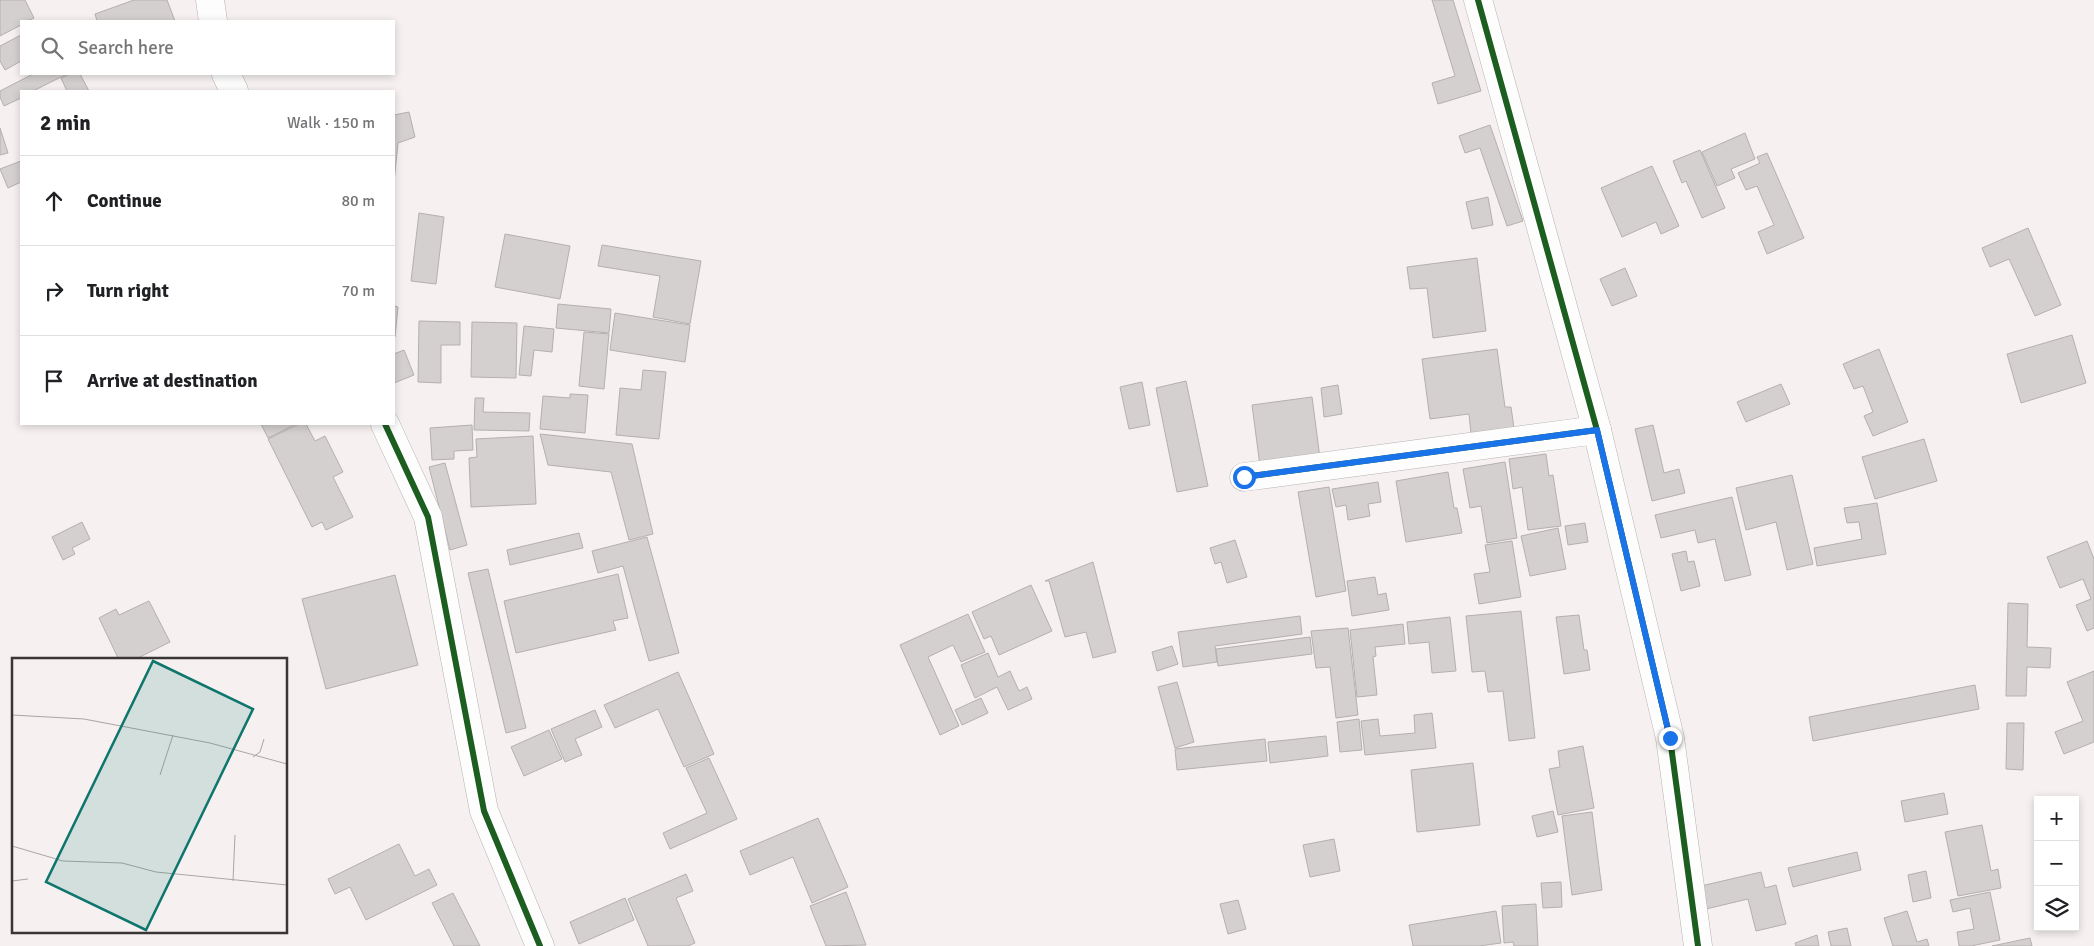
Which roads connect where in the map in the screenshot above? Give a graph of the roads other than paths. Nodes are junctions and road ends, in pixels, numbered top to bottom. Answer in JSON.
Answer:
{"nodes":[{"id":1,"x":210,"y":0,"type":"edge"},
{"id":2,"x":1478,"y":0,"type":"edge"},
{"id":3,"x":213,"y":20,"type":"edge"},
{"id":4,"x":226,"y":75,"type":"edge"},
{"id":5,"x":234,"y":90,"type":"edge"},
{"id":6,"x":385,"y":425,"type":"edge"},
{"id":7,"x":1597,"y":430,"type":"junction"},
{"id":8,"x":1244,"y":477,"type":"dead end"},
{"id":9,"x":540,"y":946,"type":"edge"},
{"id":10,"x":1698,"y":946,"type":"edge"}],
"edges":[{"from":1,"to":3,"type":"street"},
{"from":2,"to":7,"type":"street"},
{"from":4,"to":5,"type":"street"},
{"from":6,"to":9,"type":"street"},
{"from":7,"to":8,"type":"street"},
{"from":7,"to":10,"type":"street"}]}
